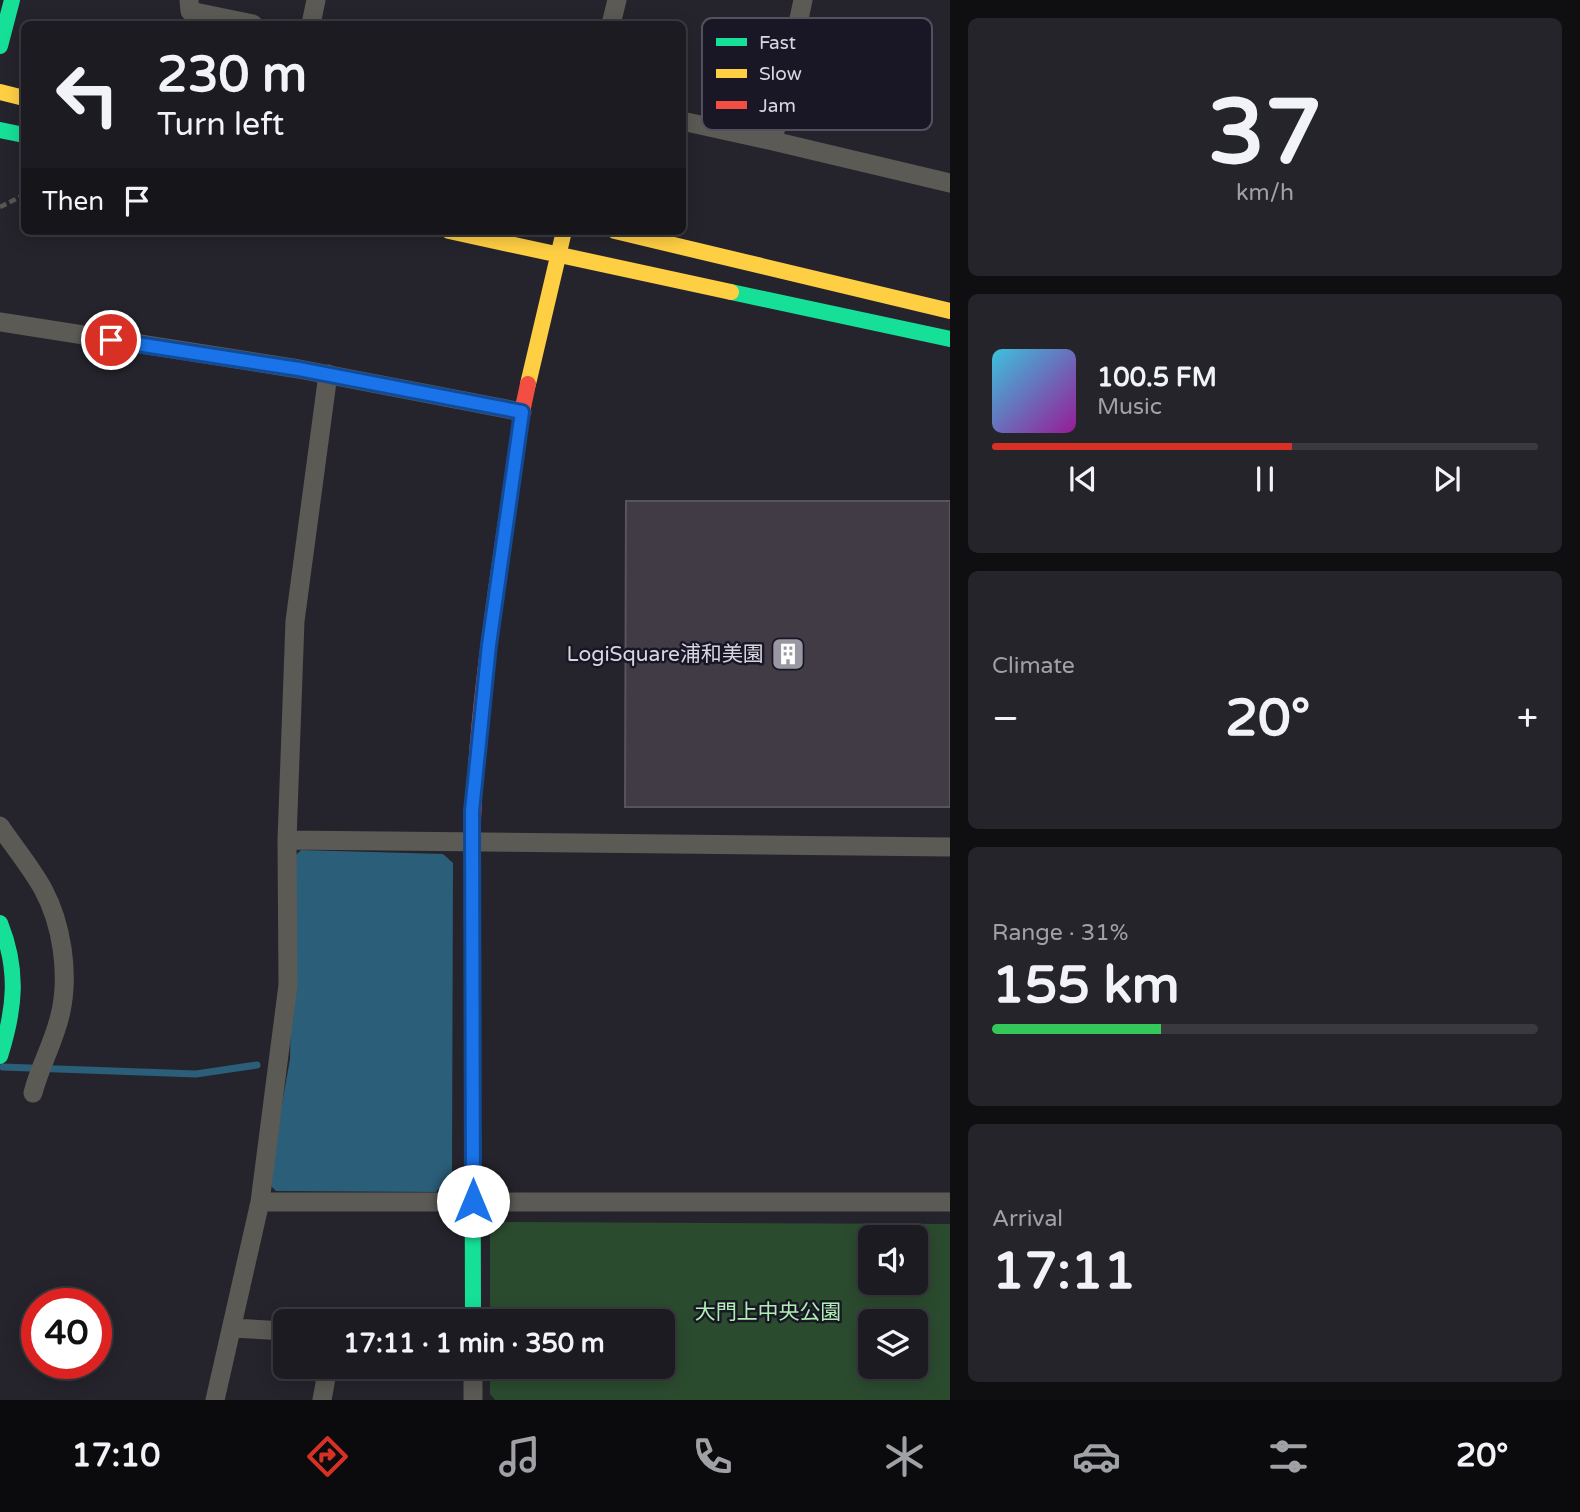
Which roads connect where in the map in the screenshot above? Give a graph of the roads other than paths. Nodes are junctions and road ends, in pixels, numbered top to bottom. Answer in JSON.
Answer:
{"nodes":[{"id":1,"x":12,"y":0,"type":"edge"},
{"id":2,"x":189,"y":0,"type":"edge"},
{"id":3,"x":316,"y":0,"type":"edge"},
{"id":4,"x":617,"y":0,"type":"edge"},
{"id":5,"x":803,"y":0,"type":"edge"},
{"id":6,"x":799,"y":18,"type":"edge"},
{"id":7,"x":238,"y":21,"type":"edge"},
{"id":8,"x":311,"y":21,"type":"edge"},
{"id":9,"x":612,"y":21,"type":"edge"},
{"id":10,"x":0,"y":46,"type":"edge"},
{"id":11,"x":0,"y":92,"type":"edge"},
{"id":12,"x":21,"y":97,"type":"edge"},
{"id":13,"x":0,"y":130,"type":"edge"},
{"id":14,"x":723,"y":130,"type":"edge"},
{"id":15,"x":775,"y":130,"type":"edge"},
{"id":16,"x":21,"y":134,"type":"edge"},
{"id":17,"x":773,"y":141,"type":"junction"},
{"id":18,"x":950,"y":183,"type":"edge"},
{"id":19,"x":467,"y":235,"type":"edge"},
{"id":20,"x":564,"y":235,"type":"edge"},
{"id":21,"x":632,"y":235,"type":"edge"},
{"id":22,"x":559,"y":256,"type":"junction"},
{"id":23,"x":950,"y":311,"type":"edge"},
{"id":24,"x":0,"y":322,"type":"edge"},
{"id":25,"x":950,"y":339,"type":"edge"},
{"id":26,"x":328,"y":374,"type":"junction"},
{"id":27,"x":522,"y":412,"type":"junction"},
{"id":28,"x":0,"y":826,"type":"edge"},
{"id":29,"x":286,"y":840,"type":"junction"},
{"id":30,"x":472,"y":842,"type":"junction"},
{"id":31,"x":950,"y":848,"type":"edge"},
{"id":32,"x":0,"y":923,"type":"edge"},
{"id":33,"x":0,"y":1056,"type":"edge"},
{"id":34,"x":33,"y":1093,"type":"dead end"},
{"id":35,"x":473,"y":1201,"type":"junction"},
{"id":36,"x":260,"y":1202,"type":"junction"},
{"id":37,"x":950,"y":1202,"type":"edge"},
{"id":38,"x":473,"y":1309,"type":"edge"},
{"id":39,"x":232,"y":1328,"type":"junction"},
{"id":40,"x":273,"y":1330,"type":"edge"},
{"id":41,"x":326,"y":1379,"type":"edge"},
{"id":42,"x":473,"y":1379,"type":"edge"},
{"id":43,"x":215,"y":1400,"type":"edge"},
{"id":44,"x":322,"y":1400,"type":"edge"},
{"id":45,"x":473,"y":1400,"type":"edge"}],
"edges":[{"from":1,"to":10,"type":"main road"},
{"from":2,"to":7,"type":"street"},
{"from":3,"to":8,"type":"street"},
{"from":4,"to":9,"type":"street"},
{"from":5,"to":6,"type":"street"},
{"from":11,"to":12,"type":"main road"},
{"from":13,"to":16,"type":"main road"},
{"from":14,"to":17,"type":"street"},
{"from":15,"to":17,"type":"street"},
{"from":17,"to":18,"type":"street"},
{"from":19,"to":22,"type":"main road"},
{"from":20,"to":22,"type":"main road"},
{"from":21,"to":23,"type":"main road"},
{"from":22,"to":25,"type":"main road"},
{"from":22,"to":27,"type":"main road"},
{"from":24,"to":26,"type":"street"},
{"from":26,"to":27,"type":"street"},
{"from":26,"to":29,"type":"street"},
{"from":27,"to":30,"type":"main road"},
{"from":28,"to":34,"type":"street"},
{"from":29,"to":30,"type":"street"},
{"from":29,"to":36,"type":"street"},
{"from":30,"to":31,"type":"street"},
{"from":30,"to":35,"type":"main road"},
{"from":32,"to":33,"type":"main road"},
{"from":35,"to":36,"type":"street"},
{"from":35,"to":37,"type":"street"},
{"from":35,"to":38,"type":"main road"},
{"from":36,"to":39,"type":"street"},
{"from":39,"to":40,"type":"street"},
{"from":39,"to":43,"type":"street"},
{"from":41,"to":44,"type":"street"},
{"from":42,"to":45,"type":"street"}]}
